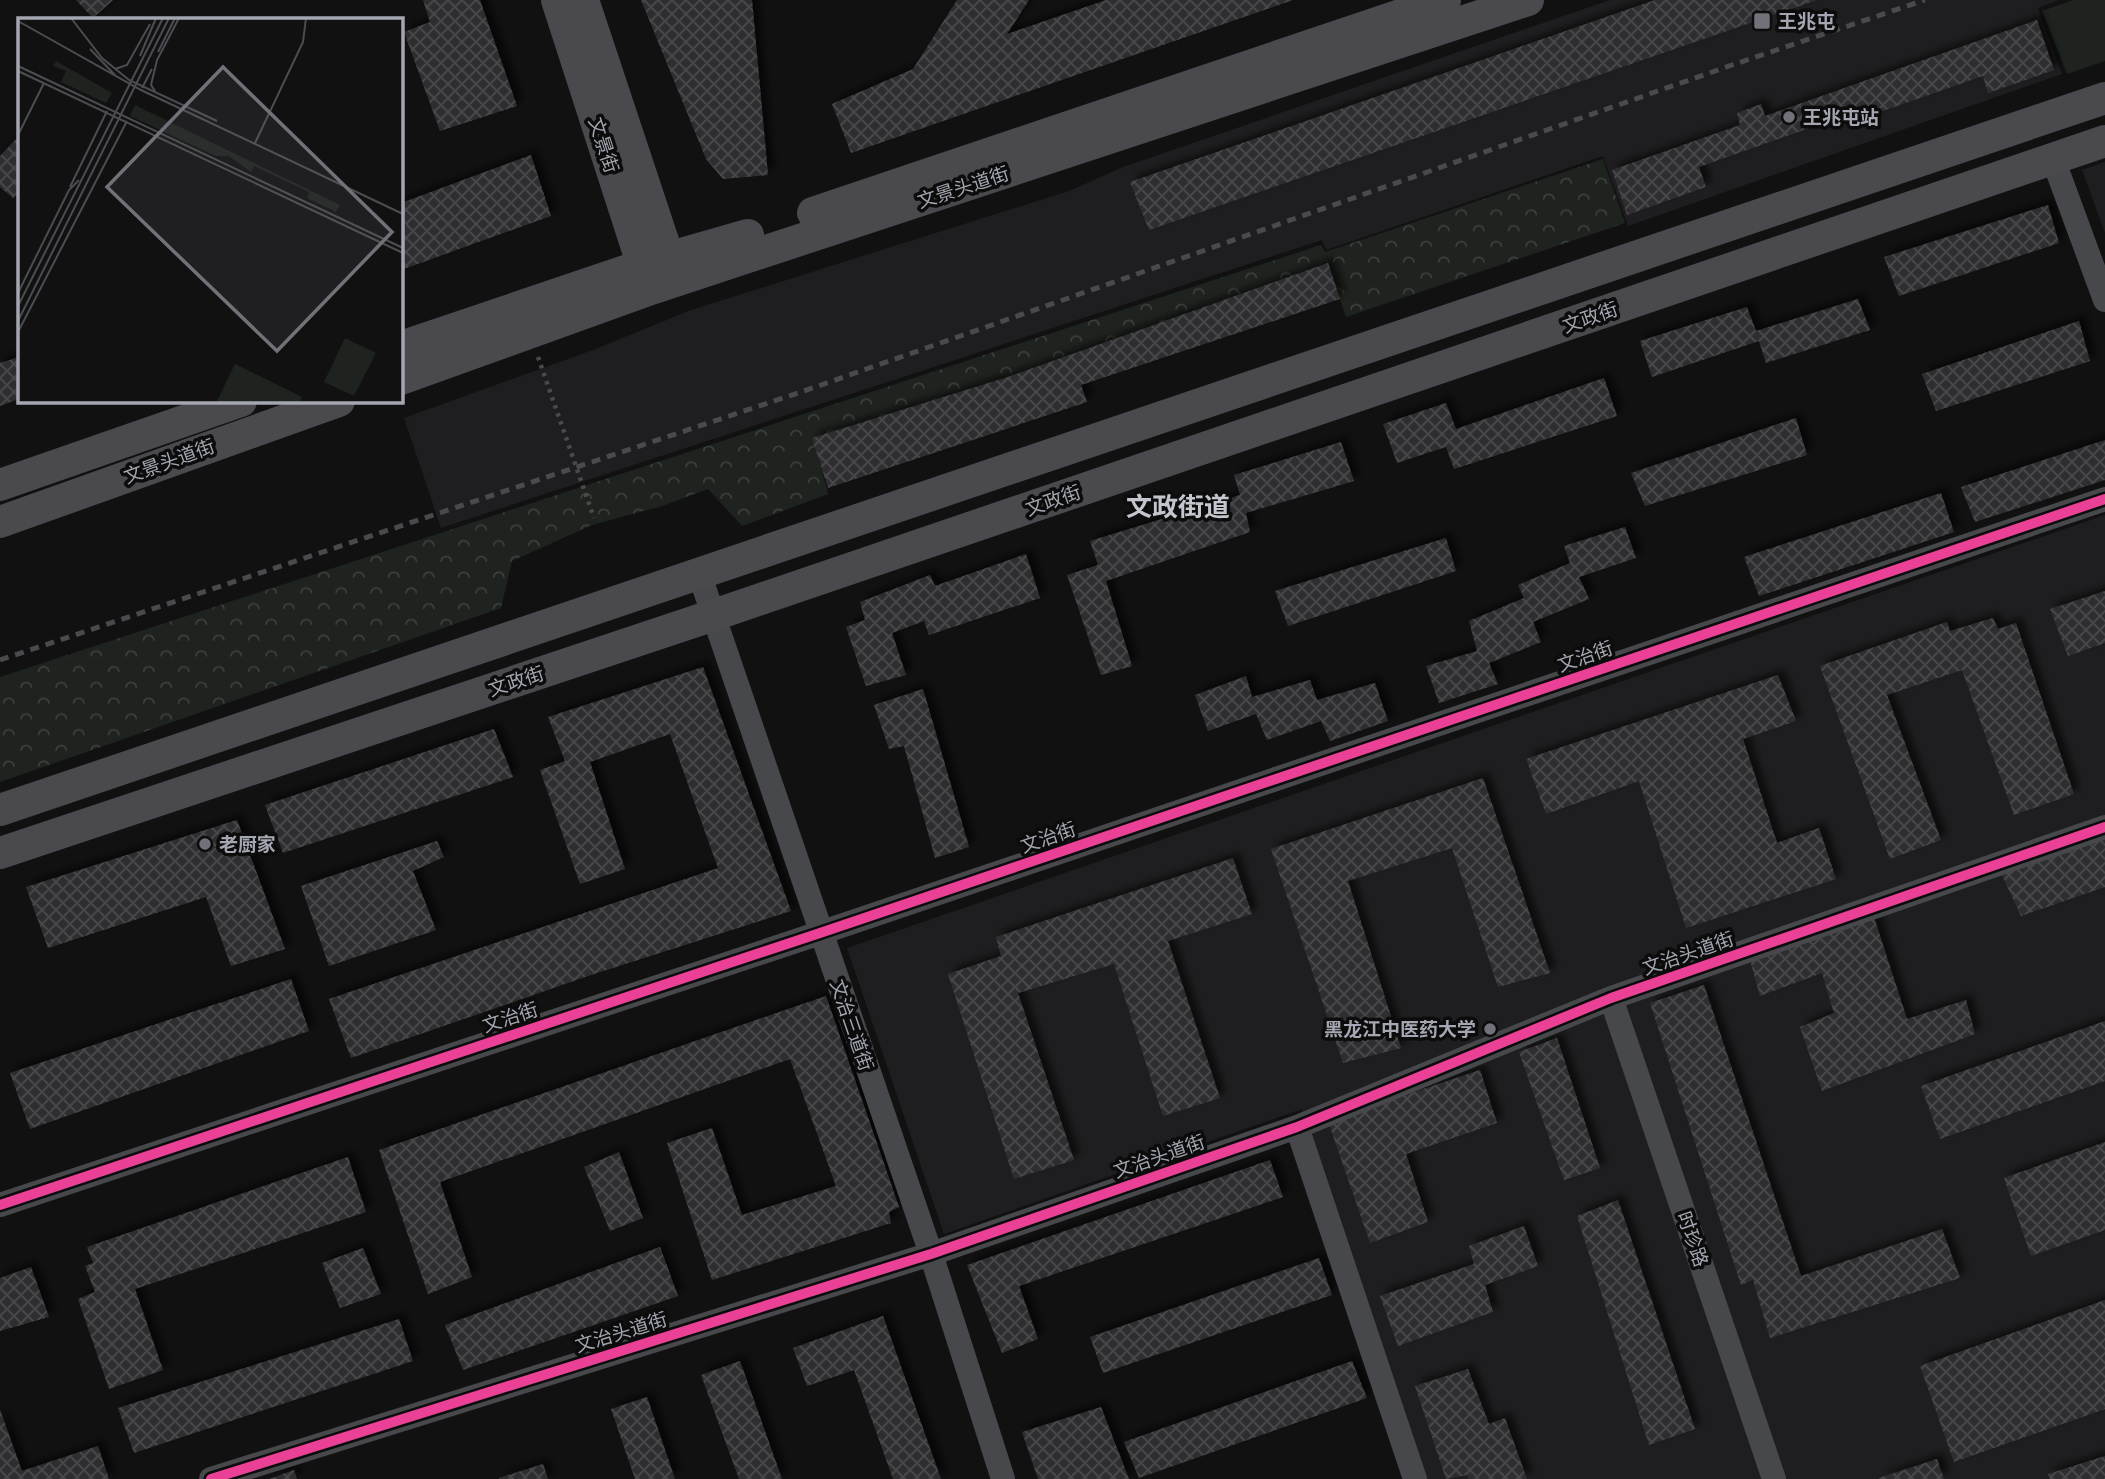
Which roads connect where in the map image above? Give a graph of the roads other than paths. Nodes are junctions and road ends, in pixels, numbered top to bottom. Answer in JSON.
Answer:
{"nodes":[{"id":1,"x":557,"y":0,"type":"edge"},
{"id":2,"x":583,"y":0,"type":"edge"},
{"id":3,"x":1446,"y":0,"type":"edge"},
{"id":4,"x":1528,"y":0,"type":"edge"},
{"id":5,"x":2105,"y":98,"type":"edge"},
{"id":6,"x":2105,"y":141,"type":"edge"},
{"id":7,"x":2053,"y":159,"type":"junction"},
{"id":8,"x":660,"y":273,"type":"junction"},
{"id":9,"x":2105,"y":300,"type":"edge"},
{"id":10,"x":402,"y":347,"type":"edge"},
{"id":11,"x":402,"y":379,"type":"edge"},
{"id":12,"x":237,"y":402,"type":"edge"},
{"id":13,"x":336,"y":402,"type":"edge"},
{"id":14,"x":0,"y":485,"type":"edge"},
{"id":15,"x":2105,"y":499,"type":"edge"},
{"id":16,"x":0,"y":522,"type":"edge"},
{"id":17,"x":699,"y":573,"type":"junction"},
{"id":18,"x":714,"y":615,"type":"junction"},
{"id":19,"x":0,"y":810,"type":"edge"},
{"id":20,"x":2105,"y":827,"type":"edge"},
{"id":21,"x":0,"y":853,"type":"edge"},
{"id":22,"x":820,"y":933,"type":"junction"},
{"id":23,"x":1611,"y":998,"type":"junction"},
{"id":24,"x":1297,"y":1127,"type":"junction"},
{"id":25,"x":0,"y":1205,"type":"edge"},
{"id":26,"x":931,"y":1254,"type":"junction"},
{"id":27,"x":211,"y":1479,"type":"edge"},
{"id":28,"x":1003,"y":1479,"type":"edge"},
{"id":29,"x":1415,"y":1479,"type":"edge"},
{"id":30,"x":1774,"y":1479,"type":"edge"}],
"edges":[{"from":1,"to":8,"type":"main road","name":"文景街"},
{"from":2,"to":8,"type":"main road","name":"文景街"},
{"from":3,"to":8,"type":"main road","name":"文景头道街"},
{"from":4,"to":8,"type":"main road","name":"文景头道街"},
{"from":5,"to":17,"type":"main road"},
{"from":6,"to":7,"type":"main road","name":"文政街"},
{"from":7,"to":9,"type":"street"},
{"from":7,"to":18,"type":"main road","name":"文政街"},
{"from":8,"to":10,"type":"main road","name":"文景头道街"},
{"from":8,"to":11,"type":"main road","name":"文景头道街"},
{"from":12,"to":14,"type":"main road","name":"文景头道街"},
{"from":13,"to":16,"type":"main road","name":"文景头道街"},
{"from":15,"to":22,"type":"street","name":"文治街"},
{"from":17,"to":18,"type":"street","name":"文治三道街"},
{"from":17,"to":19,"type":"main road"},
{"from":18,"to":21,"type":"main road","name":"文政街"},
{"from":18,"to":22,"type":"street","name":"文治三道街"},
{"from":20,"to":23,"type":"street","name":"文治头道街"},
{"from":22,"to":25,"type":"street","name":"文治街"},
{"from":22,"to":26,"type":"street","name":"文治三道街"},
{"from":23,"to":24,"type":"street","name":"文治头道街"},
{"from":23,"to":30,"type":"street","name":"时珍路"},
{"from":24,"to":26,"type":"street","name":"文治头道街"},
{"from":24,"to":29,"type":"street"},
{"from":26,"to":27,"type":"street","name":"文治头道街"},
{"from":26,"to":28,"type":"street","name":"文治三道街"}]}
